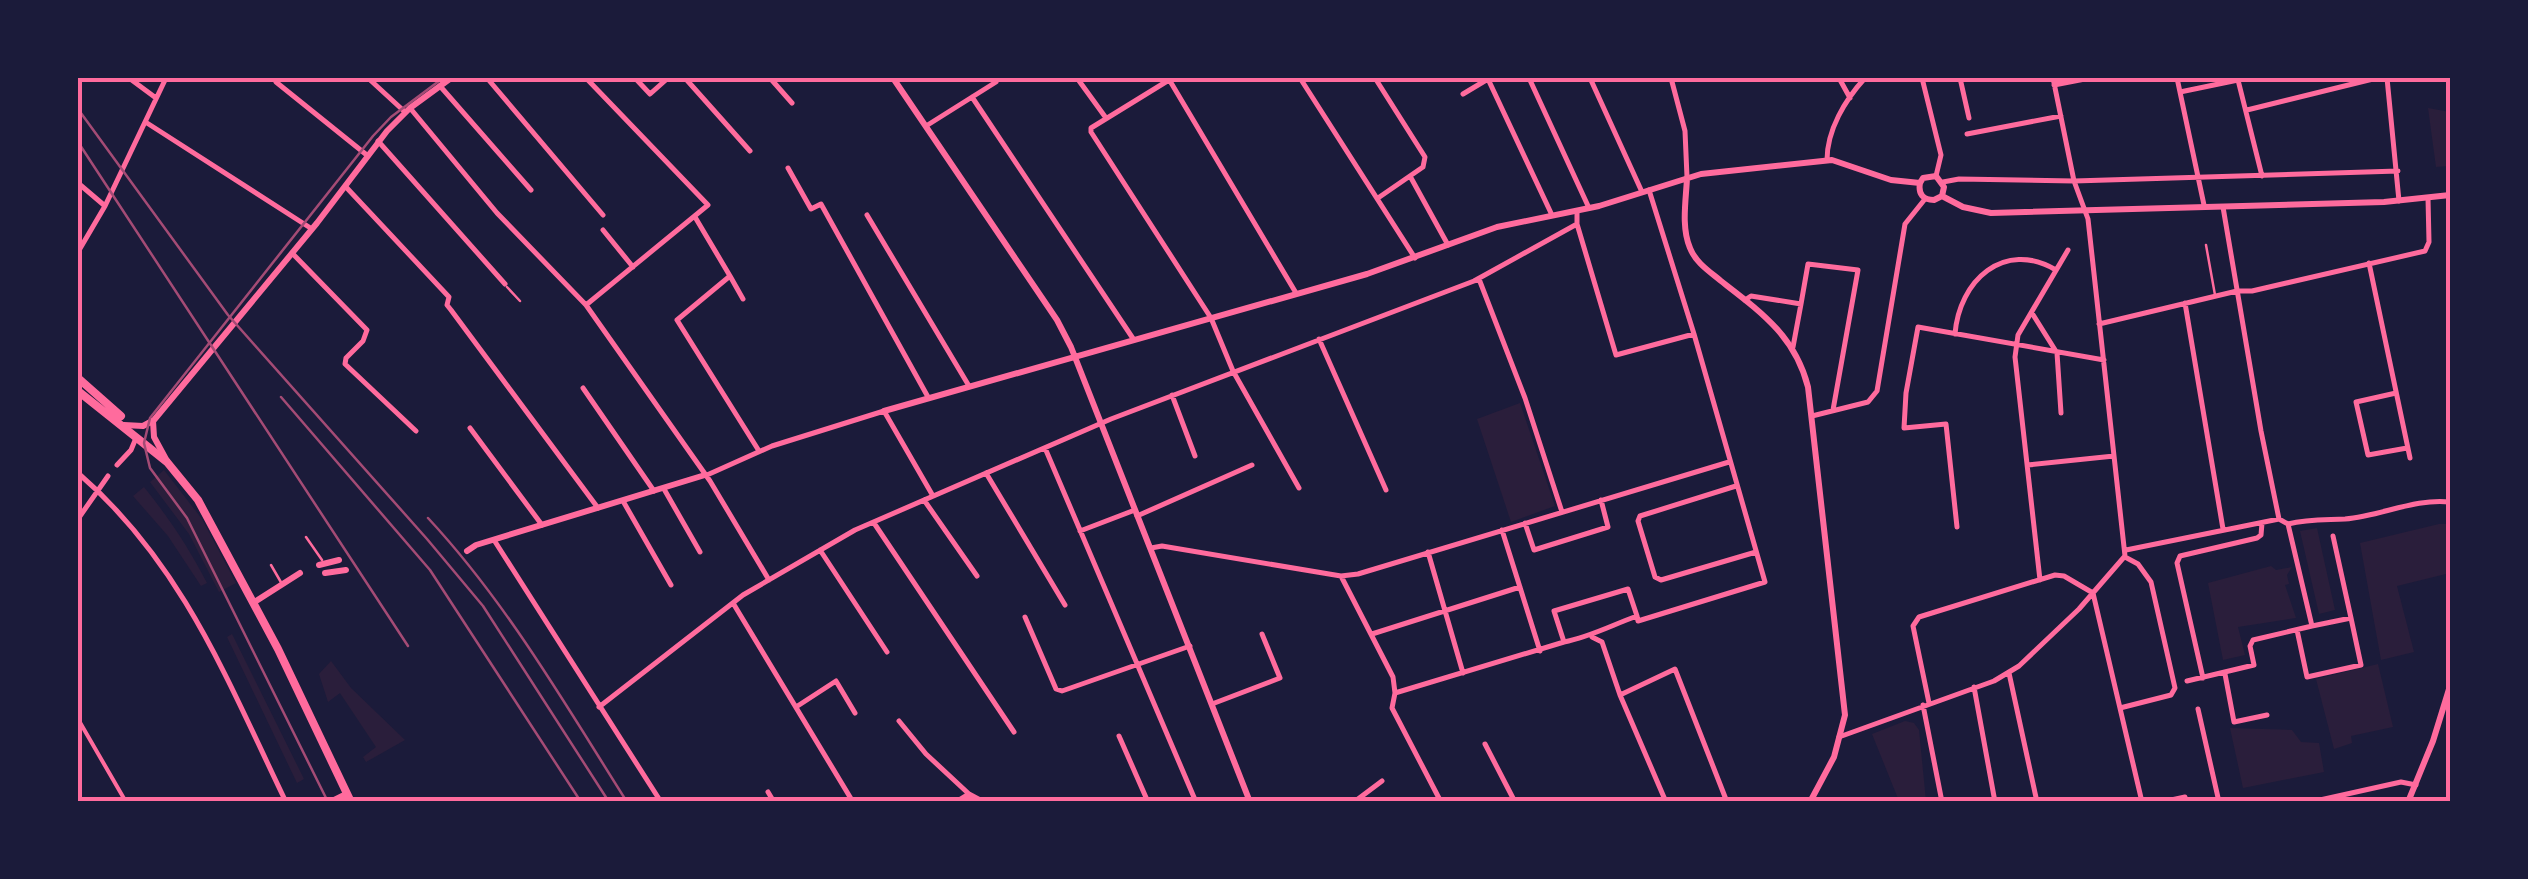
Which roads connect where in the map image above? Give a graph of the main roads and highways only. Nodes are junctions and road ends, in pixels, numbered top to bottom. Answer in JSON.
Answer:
{"nodes":[{"id":1,"x":78,"y":378,"type":"edge"},
{"id":2,"x":78,"y":390,"type":"edge"},
{"id":3,"x":131,"y":429,"type":"junction"},
{"id":4,"x":349,"y":797,"type":"edge"}],
"edges":[{"from":1,"to":3,"type":"main road"},
{"from":2,"to":3,"type":"main road"},
{"from":3,"to":4,"type":"main road"}]}
